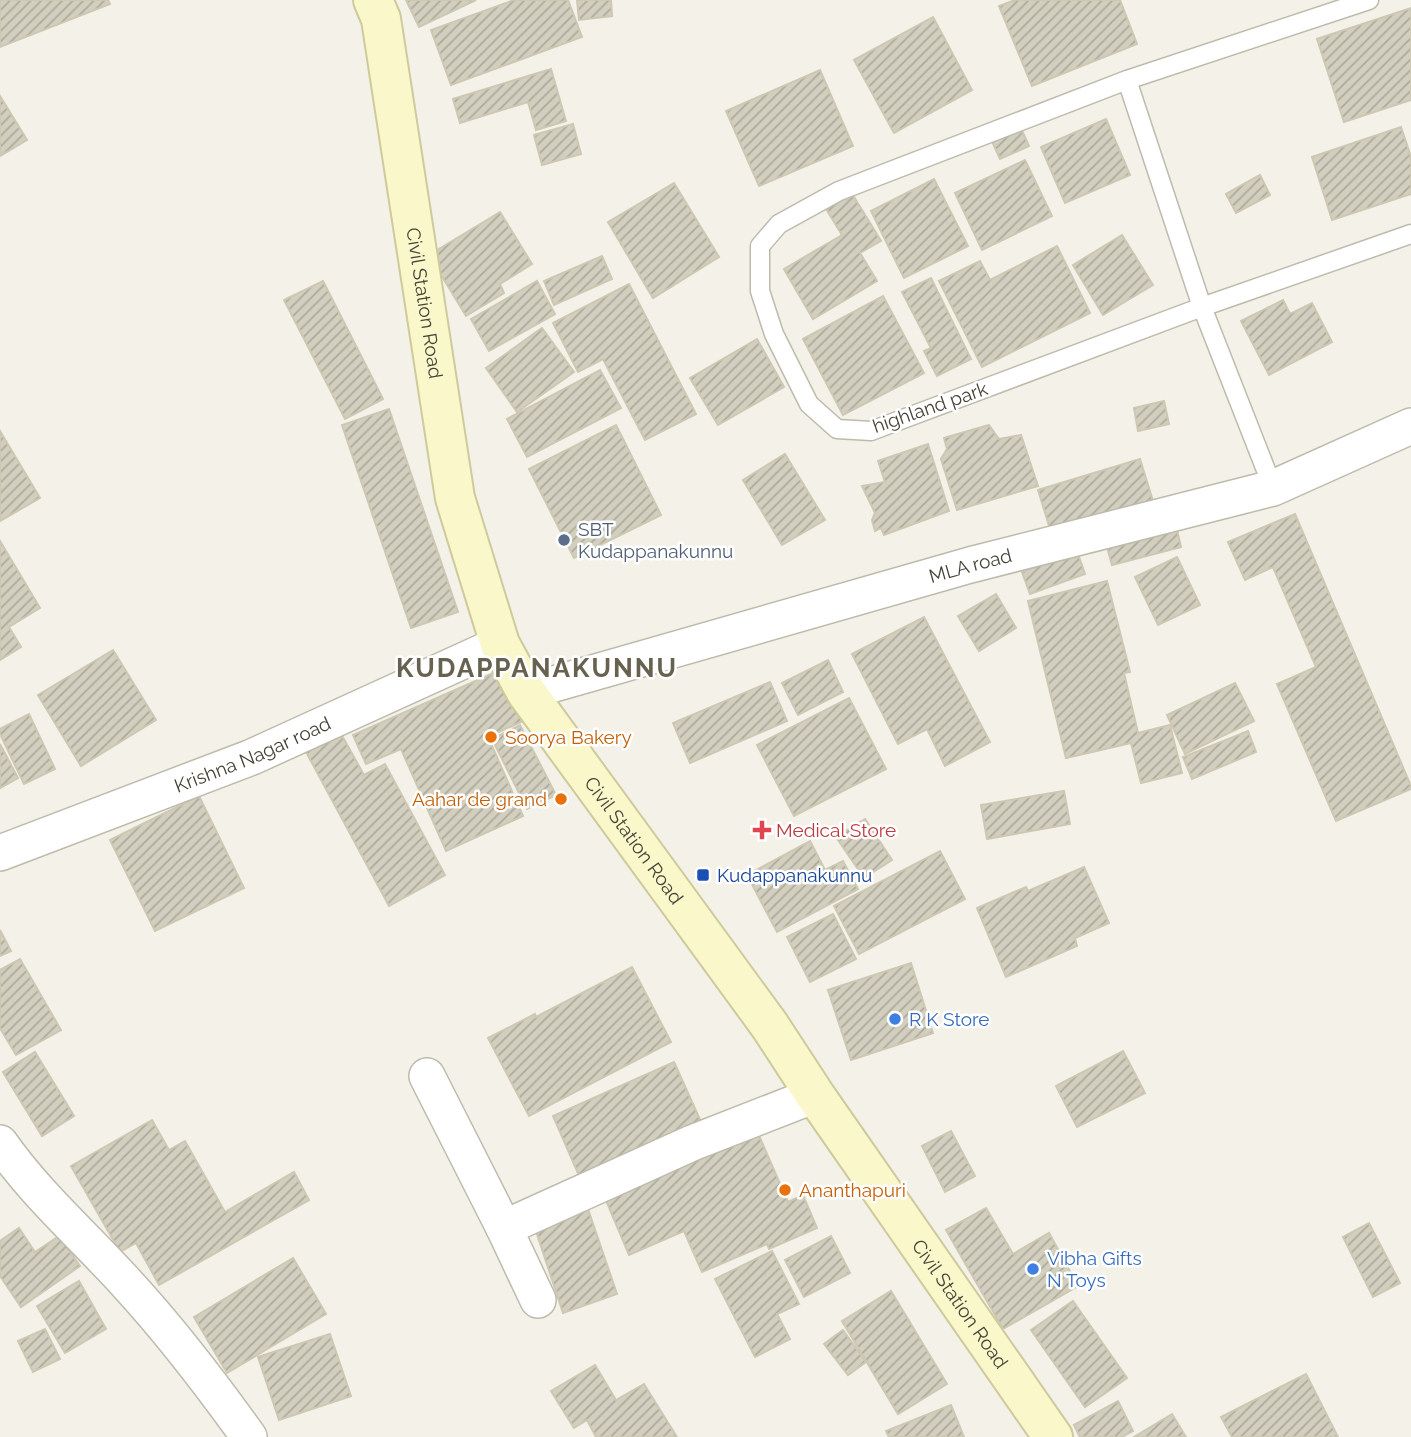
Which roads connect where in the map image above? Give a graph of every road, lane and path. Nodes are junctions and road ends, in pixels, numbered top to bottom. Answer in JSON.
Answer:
{"nodes":[{"id":1,"x":373,"y":0,"type":"edge"},
{"id":2,"x":1368,"y":0,"type":"edge"},
{"id":3,"x":1127,"y":80,"type":"junction"},
{"id":4,"x":1411,"y":234,"type":"edge"},
{"id":5,"x":1202,"y":307,"type":"junction"},
{"id":6,"x":1411,"y":426,"type":"edge"},
{"id":7,"x":1273,"y":488,"type":"junction"},
{"id":8,"x":500,"y":644,"type":"junction"},
{"id":9,"x":526,"y":692,"type":"junction"},
{"id":10,"x":0,"y":853,"type":"edge"},
{"id":11,"x":427,"y":1076,"type":"dead end"},
{"id":12,"x":815,"y":1095,"type":"junction"},
{"id":13,"x":0,"y":1143,"type":"edge"},
{"id":14,"x":11,"y":1184,"type":"edge"},
{"id":15,"x":504,"y":1228,"type":"junction"},
{"id":16,"x":538,"y":1300,"type":"dead end"},
{"id":17,"x":249,"y":1437,"type":"edge"},
{"id":18,"x":1053,"y":1437,"type":"edge"}],
"edges":[{"from":1,"to":8,"type":"main road","name":"Civil Station Road"},
{"from":2,"to":3,"type":"lane","name":"highland park"},
{"from":3,"to":5,"type":"lane"},
{"from":3,"to":5,"type":"lane","name":"highland park"},
{"from":4,"to":5,"type":"lane","name":"highland park"},
{"from":5,"to":7,"type":"lane"},
{"from":6,"to":7,"type":"street","name":"MLA road"},
{"from":7,"to":9,"type":"street","name":"MLA road"},
{"from":8,"to":9,"type":"main road","name":"Civil Station Road"},
{"from":8,"to":10,"type":"street","name":"Krishna Nagar road"},
{"from":9,"to":12,"type":"main road","name":"Civil Station Road"},
{"from":11,"to":15,"type":"street"},
{"from":12,"to":15,"type":"street"},
{"from":12,"to":18,"type":"main road","name":"Civil Station Road"},
{"from":13,"to":14,"type":"street"},
{"from":14,"to":17,"type":"street"},
{"from":15,"to":16,"type":"street"}]}
